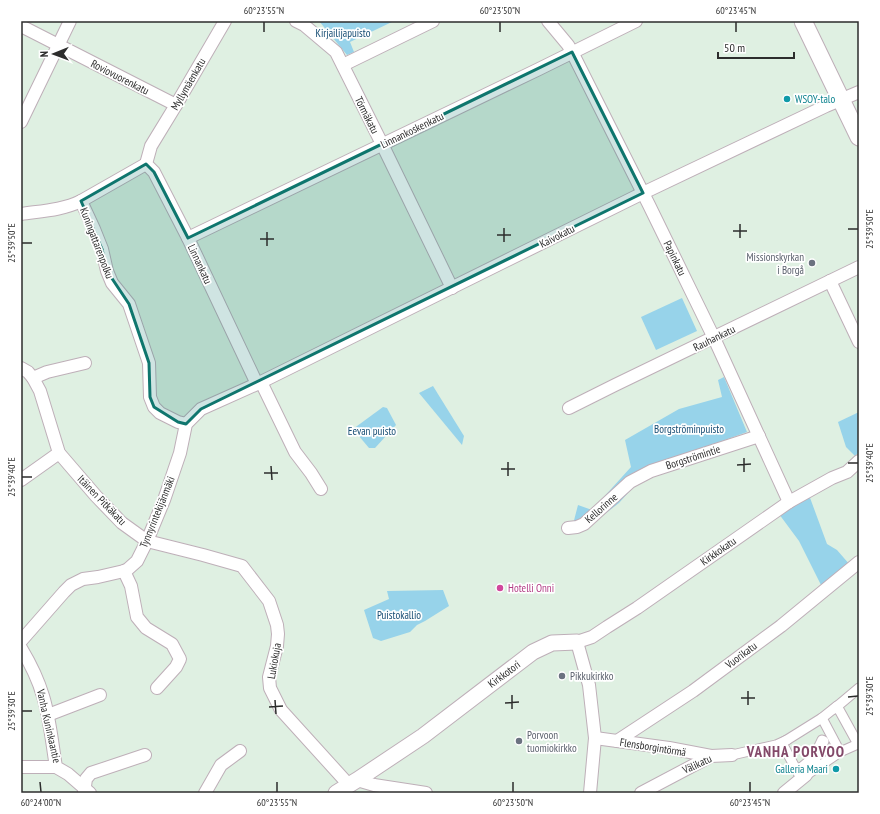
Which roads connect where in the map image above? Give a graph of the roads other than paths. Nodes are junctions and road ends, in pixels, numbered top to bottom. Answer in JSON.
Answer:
{"nodes":[{"id":1,"x":70,"y":21,"type":"edge"},
{"id":2,"x":225,"y":21,"type":"edge"},
{"id":3,"x":296,"y":21,"type":"edge"},
{"id":4,"x":433,"y":21,"type":"edge"},
{"id":5,"x":548,"y":21,"type":"edge"},
{"id":6,"x":636,"y":21,"type":"edge"},
{"id":7,"x":803,"y":21,"type":"edge"},
{"id":8,"x":21,"y":26,"type":"edge"},
{"id":9,"x":58,"y":45,"type":"junction"},
{"id":10,"x":572,"y":52,"type":"junction"},
{"id":11,"x":343,"y":65,"type":"junction"},
{"id":12,"x":859,"y":92,"type":"edge"},
{"id":13,"x":841,"y":100,"type":"junction"},
{"id":14,"x":176,"y":106,"type":"junction"},
{"id":15,"x":21,"y":122,"type":"edge"},
{"id":16,"x":859,"y":137,"type":"edge"},
{"id":17,"x":382,"y":144,"type":"junction"},
{"id":18,"x":146,"y":164,"type":"junction"},
{"id":19,"x":643,"y":193,"type":"junction"},
{"id":20,"x":81,"y":201,"type":"junction"},
{"id":21,"x":21,"y":214,"type":"edge"},
{"id":22,"x":188,"y":238,"type":"junction"},
{"id":23,"x":859,"y":267,"type":"edge"},
{"id":24,"x":830,"y":281,"type":"junction"},
{"id":25,"x":452,"y":288,"type":"junction"},
{"id":26,"x":714,"y":338,"type":"junction"},
{"id":27,"x":859,"y":342,"type":"edge"},
{"id":28,"x":85,"y":364,"type":"dead end"},
{"id":29,"x":21,"y":368,"type":"edge"},
{"id":30,"x":33,"y":378,"type":"junction"},
{"id":31,"x":259,"y":383,"type":"junction"},
{"id":32,"x":569,"y":408,"type":"dead end"},
{"id":33,"x":186,"y":424,"type":"junction"},
{"id":34,"x":759,"y":436,"type":"junction"},
{"id":35,"x":59,"y":453,"type":"junction"},
{"id":36,"x":859,"y":461,"type":"edge"},
{"id":37,"x":21,"y":480,"type":"edge"},
{"id":38,"x":630,"y":482,"type":"joint"},
{"id":39,"x":321,"y":489,"type":"dead end"},
{"id":40,"x":789,"y":502,"type":"junction"},
{"id":41,"x":568,"y":528,"type":"dead end"},
{"id":42,"x":147,"y":541,"type":"junction"},
{"id":43,"x":859,"y":562,"type":"edge"},
{"id":44,"x":242,"y":566,"type":"joint"},
{"id":45,"x":124,"y":571,"type":"junction"},
{"id":46,"x":21,"y":641,"type":"edge"},
{"id":47,"x":577,"y":642,"type":"junction"},
{"id":48,"x":21,"y":648,"type":"edge"},
{"id":49,"x":157,"y":688,"type":"dead end"},
{"id":50,"x":859,"y":688,"type":"edge"},
{"id":51,"x":100,"y":696,"type":"dead end"},
{"id":52,"x":837,"y":706,"type":"junction"},
{"id":53,"x":48,"y":715,"type":"junction"},
{"id":54,"x":822,"y":718,"type":"junction"},
{"id":55,"x":595,"y":738,"type":"junction"},
{"id":56,"x":617,"y":741,"type":"junction"},
{"id":57,"x":782,"y":743,"type":"junction"},
{"id":58,"x":858,"y":743,"type":"edge"},
{"id":59,"x":240,"y":751,"type":"dead end"},
{"id":60,"x":840,"y":752,"type":"junction"},
{"id":61,"x":732,"y":754,"type":"joint"},
{"id":62,"x":145,"y":755,"type":"dead end"},
{"id":63,"x":710,"y":756,"type":"junction"},
{"id":64,"x":21,"y":767,"type":"edge"},
{"id":65,"x":56,"y":767,"type":"junction"},
{"id":66,"x":802,"y":778,"type":"junction"},
{"id":67,"x":353,"y":783,"type":"junction"},
{"id":68,"x":86,"y":792,"type":"edge"},
{"id":69,"x":205,"y":793,"type":"edge"},
{"id":70,"x":336,"y":793,"type":"edge"},
{"id":71,"x":426,"y":793,"type":"edge"},
{"id":72,"x":590,"y":793,"type":"edge"},
{"id":73,"x":641,"y":793,"type":"edge"},
{"id":74,"x":784,"y":793,"type":"edge"}],
"edges":[{"from":1,"to":9,"type":"street"},
{"from":2,"to":14,"type":"street","name":"Myllymäenkatu"},
{"from":3,"to":11,"type":"street","name":"Törmäkatu"},
{"from":4,"to":11,"type":"street"},
{"from":5,"to":10,"type":"street","name":"Papinkatu"},
{"from":6,"to":10,"type":"street","name":"Linnankoskenkatu"},
{"from":7,"to":13,"type":"main road"},
{"from":8,"to":9,"type":"street","name":"Roviovuorenkatu"},
{"from":9,"to":14,"type":"street","name":"Roviovuorenkatu"},
{"from":9,"to":15,"type":"street"},
{"from":10,"to":17,"type":"street","name":"Linnankoskenkatu"},
{"from":10,"to":19,"type":"street","name":"Papinkatu"},
{"from":11,"to":17,"type":"street","name":"Törmäkatu"},
{"from":12,"to":13,"type":"street","name":"Kaivokatu"},
{"from":13,"to":16,"type":"main road"},
{"from":13,"to":19,"type":"street","name":"Kaivokatu"},
{"from":14,"to":18,"type":"street","name":"Myllymäenkatu"},
{"from":17,"to":22,"type":"street","name":"Linnankoskenkatu"},
{"from":17,"to":25,"type":"street","name":"Törmäkatu"},
{"from":18,"to":20,"type":"street"},
{"from":18,"to":22,"type":"street","name":"Linnankatu"},
{"from":19,"to":25,"type":"street","name":"Kaivokatu"},
{"from":19,"to":26,"type":"street","name":"Papinkatu"},
{"from":20,"to":21,"type":"street"},
{"from":20,"to":33,"type":"street","name":"Kuningattarenpolku"},
{"from":22,"to":31,"type":"street","name":"Linnankatu"},
{"from":23,"to":24,"type":"street","name":"Rauhankatu"},
{"from":24,"to":26,"type":"street","name":"Rauhankatu"},
{"from":24,"to":27,"type":"street"},
{"from":25,"to":31,"type":"street","name":"Kaivokatu"},
{"from":26,"to":32,"type":"street","name":"Rauhankatu"},
{"from":26,"to":34,"type":"street","name":"Papinkatu"},
{"from":28,"to":30,"type":"street"},
{"from":29,"to":30,"type":"street","name":"Itäinen Pitkäkatu"},
{"from":30,"to":35,"type":"street","name":"Itäinen Pitkäkatu"},
{"from":31,"to":33,"type":"street"},
{"from":31,"to":39,"type":"street","name":"Linnankatu"},
{"from":33,"to":42,"type":"street","name":"Tynnyrintekijänmäki"},
{"from":34,"to":38,"type":"street","name":"Borgströmintie"},
{"from":34,"to":40,"type":"street","name":"Papinkatu"},
{"from":35,"to":37,"type":"street"},
{"from":35,"to":42,"type":"street","name":"Itäinen Pitkäkatu"},
{"from":36,"to":40,"type":"street","name":"Kirkkokatu"},
{"from":38,"to":41,"type":"street","name":"Kellorinne"},
{"from":40,"to":47,"type":"street","name":"Kirkkokatu"},
{"from":42,"to":44,"type":"street","name":"Itäinen Pitkäkatu"},
{"from":42,"to":45,"type":"street","name":"Tynnyrintekijänmäki"},
{"from":43,"to":56,"type":"street","name":"Vuorikatu"},
{"from":44,"to":67,"type":"street","name":"Lukiokuja"},
{"from":45,"to":46,"type":"street","name":"Tynnyrintekijänmäki"},
{"from":45,"to":49,"type":"street"},
{"from":47,"to":55,"type":"street"},
{"from":47,"to":67,"type":"street","name":"Kirkkotori"},
{"from":48,"to":53,"type":"street","name":"Vanha Kuninkaantie"},
{"from":50,"to":52,"type":"street"},
{"from":51,"to":53,"type":"street"},
{"from":52,"to":54,"type":"street","name":"Välikatu"},
{"from":52,"to":58,"type":"street"},
{"from":53,"to":65,"type":"street","name":"Vanha Kuninkaantie"},
{"from":54,"to":57,"type":"street","name":"Välikatu"},
{"from":54,"to":60,"type":"street"},
{"from":55,"to":56,"type":"street","name":"Flensborgintörmä"},
{"from":55,"to":72,"type":"street"},
{"from":56,"to":63,"type":"street","name":"Flensborgintörmä"},
{"from":57,"to":61,"type":"street","name":"Välikatu"},
{"from":57,"to":66,"type":"street"},
{"from":58,"to":60,"type":"street"},
{"from":59,"to":69,"type":"street"},
{"from":60,"to":66,"type":"street"},
{"from":61,"to":63,"type":"street","name":"Välikatu"},
{"from":62,"to":68,"type":"street"},
{"from":63,"to":73,"type":"street","name":"Välikatu"},
{"from":64,"to":65,"type":"street"},
{"from":65,"to":68,"type":"street","name":"Vanha Kuninkaantie"},
{"from":66,"to":74,"type":"street"},
{"from":67,"to":70,"type":"street","name":"Kirkkotori"},
{"from":67,"to":71,"type":"street"}]}
